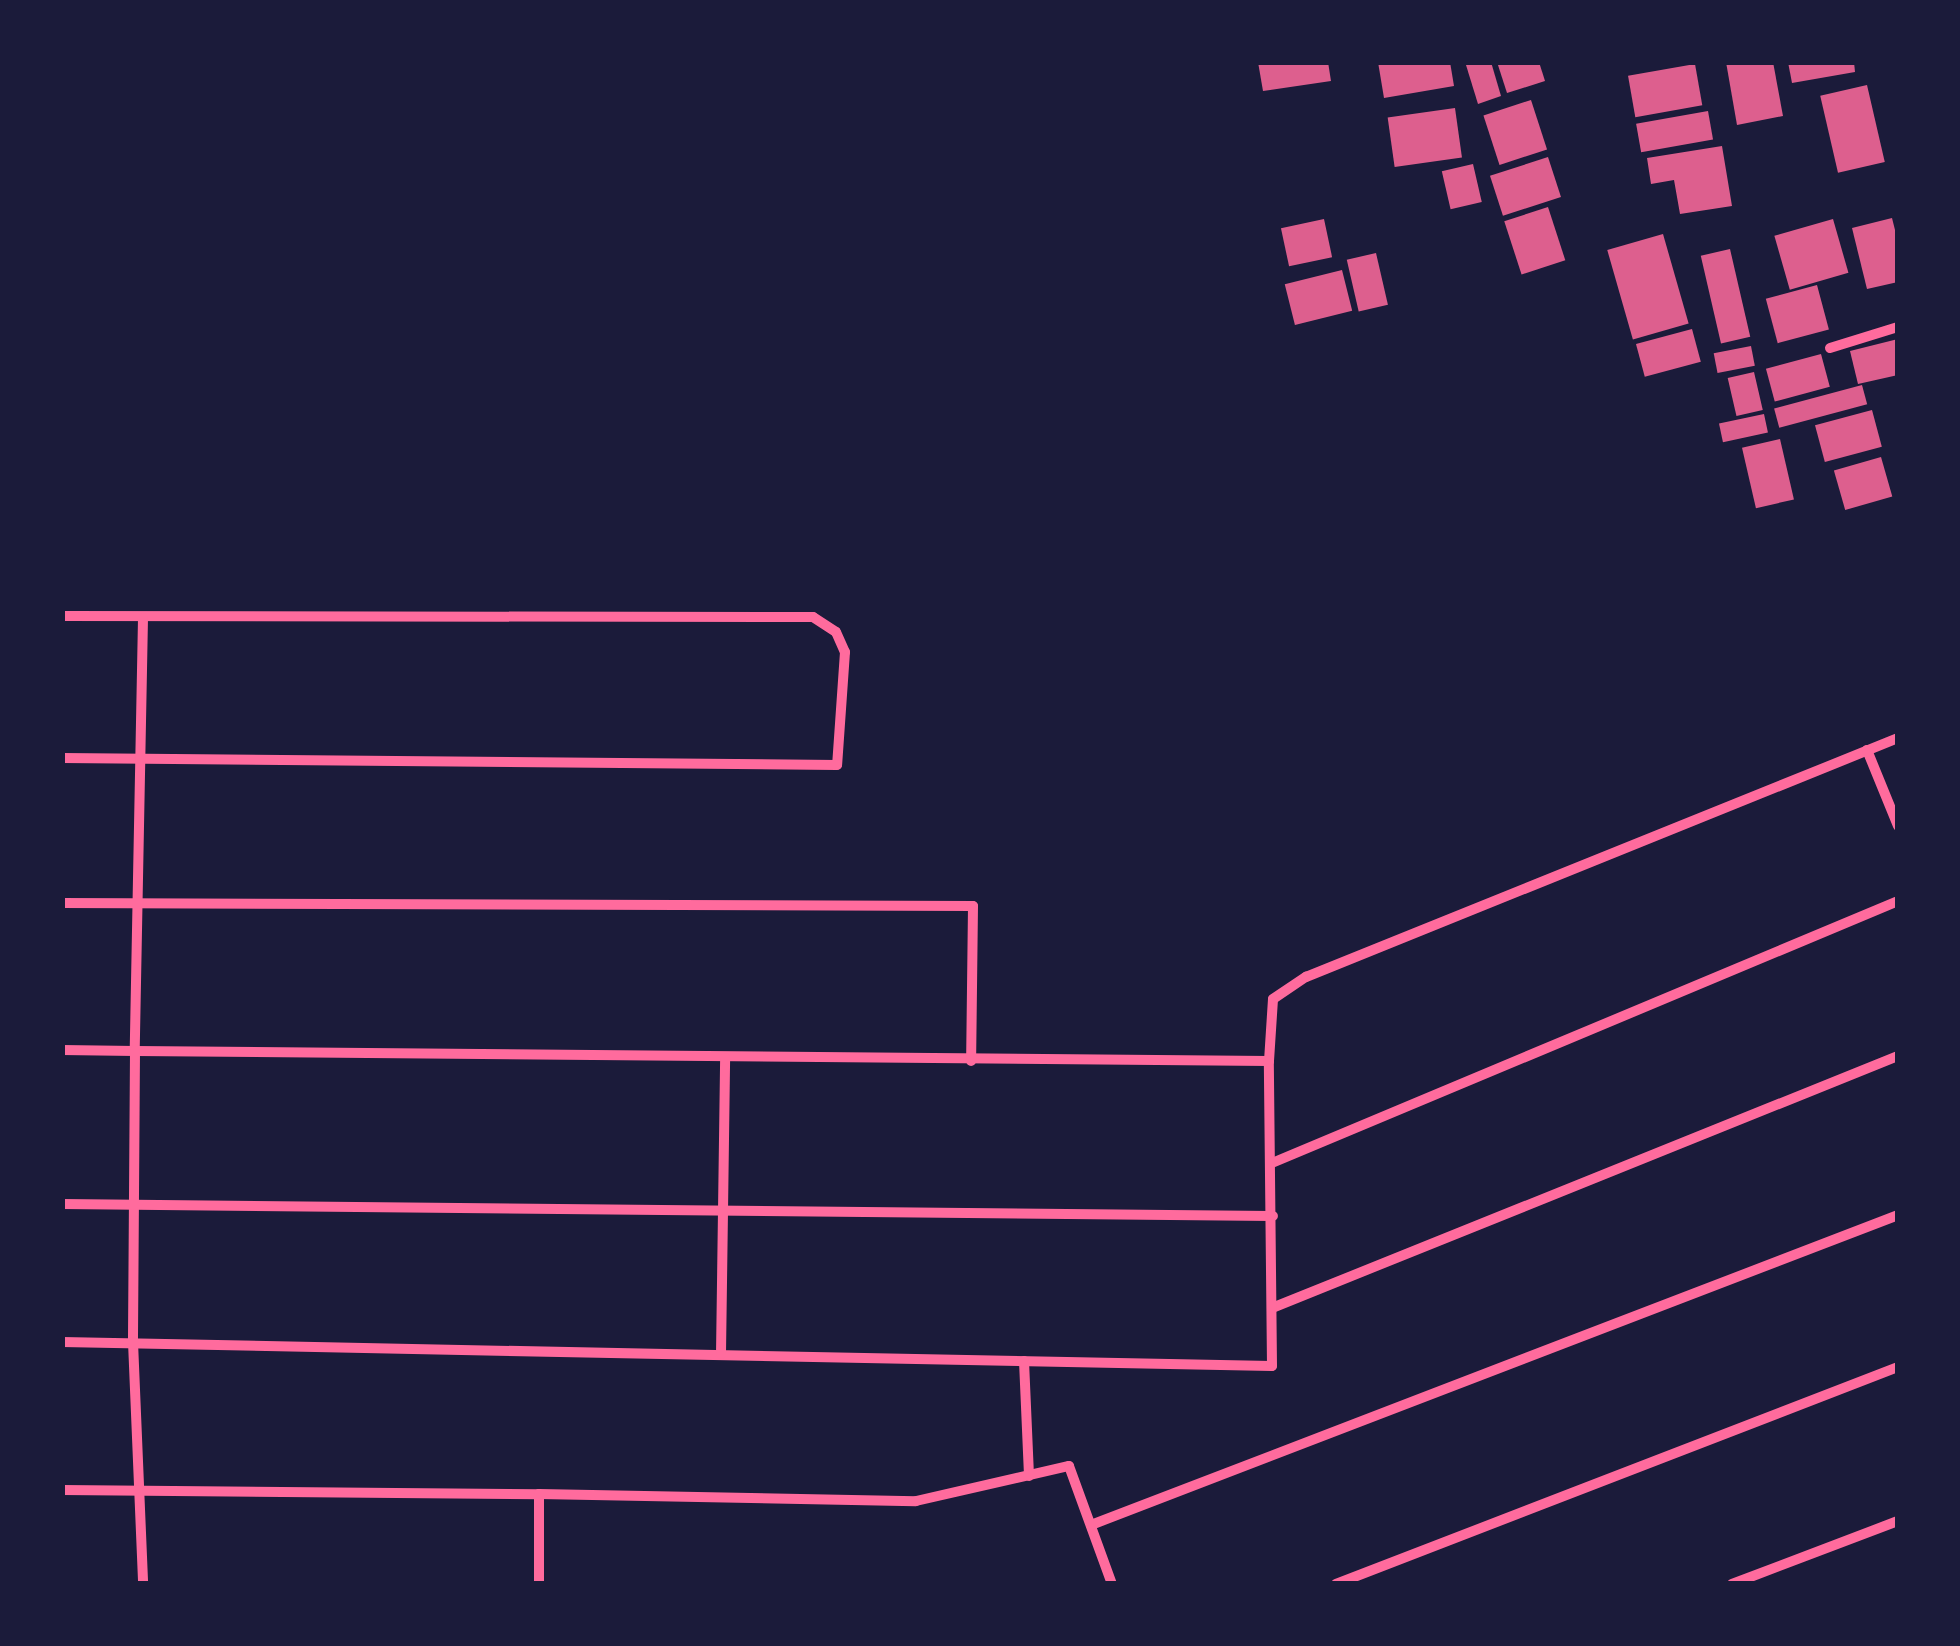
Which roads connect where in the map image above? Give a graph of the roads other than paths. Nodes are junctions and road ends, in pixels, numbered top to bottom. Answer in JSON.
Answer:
{"nodes":[{"id":1,"x":1898,"y":327,"type":"edge"},
{"id":2,"x":1830,"y":348,"type":"dead end"},
{"id":3,"x":62,"y":616,"type":"edge"},
{"id":4,"x":143,"y":618,"type":"junction"},
{"id":5,"x":1898,"y":738,"type":"edge"},
{"id":6,"x":1868,"y":750,"type":"junction"},
{"id":7,"x":62,"y":758,"type":"edge"},
{"id":8,"x":140,"y":759,"type":"junction"},
{"id":9,"x":1898,"y":826,"type":"edge"},
{"id":10,"x":1898,"y":900,"type":"edge"},
{"id":11,"x":62,"y":902,"type":"edge"},
{"id":12,"x":138,"y":903,"type":"junction"},
{"id":13,"x":62,"y":1050,"type":"edge"},
{"id":14,"x":134,"y":1051,"type":"junction"},
{"id":15,"x":1898,"y":1056,"type":"edge"},
{"id":16,"x":725,"y":1058,"type":"junction"},
{"id":17,"x":971,"y":1061,"type":"junction"},
{"id":18,"x":1269,"y":1061,"type":"junction"},
{"id":19,"x":1272,"y":1163,"type":"junction"},
{"id":20,"x":62,"y":1204,"type":"edge"},
{"id":21,"x":134,"y":1204,"type":"junction"},
{"id":22,"x":723,"y":1210,"type":"junction"},
{"id":23,"x":1898,"y":1215,"type":"edge"},
{"id":24,"x":1272,"y":1216,"type":"junction"},
{"id":25,"x":1272,"y":1308,"type":"junction"},
{"id":26,"x":62,"y":1342,"type":"edge"},
{"id":27,"x":134,"y":1342,"type":"junction"},
{"id":28,"x":721,"y":1354,"type":"junction"},
{"id":29,"x":1024,"y":1361,"type":"junction"},
{"id":30,"x":1898,"y":1367,"type":"edge"},
{"id":31,"x":1029,"y":1476,"type":"junction"},
{"id":32,"x":62,"y":1490,"type":"edge"},
{"id":33,"x":140,"y":1492,"type":"junction"},
{"id":34,"x":540,"y":1494,"type":"junction"},
{"id":35,"x":1898,"y":1520,"type":"edge"},
{"id":36,"x":1091,"y":1525,"type":"junction"},
{"id":37,"x":143,"y":1584,"type":"edge"},
{"id":38,"x":539,"y":1584,"type":"edge"},
{"id":39,"x":1112,"y":1584,"type":"edge"},
{"id":40,"x":1336,"y":1584,"type":"edge"},
{"id":41,"x":1732,"y":1584,"type":"edge"}],
"edges":[{"from":1,"to":2,"type":"street"},
{"from":3,"to":4,"type":"street"},
{"from":4,"to":8,"type":"street"},
{"from":4,"to":8,"type":"street"},
{"from":5,"to":6,"type":"street"},
{"from":6,"to":9,"type":"street"},
{"from":6,"to":18,"type":"street"},
{"from":7,"to":8,"type":"street"},
{"from":8,"to":12,"type":"street"},
{"from":10,"to":19,"type":"street"},
{"from":11,"to":12,"type":"street"},
{"from":12,"to":14,"type":"street"},
{"from":12,"to":17,"type":"street"},
{"from":13,"to":14,"type":"street"},
{"from":14,"to":16,"type":"street"},
{"from":14,"to":21,"type":"street"},
{"from":15,"to":25,"type":"street"},
{"from":16,"to":17,"type":"street"},
{"from":16,"to":22,"type":"street"},
{"from":17,"to":18,"type":"street"},
{"from":18,"to":19,"type":"street"},
{"from":19,"to":24,"type":"street"},
{"from":20,"to":21,"type":"street"},
{"from":21,"to":22,"type":"street"},
{"from":21,"to":27,"type":"street"},
{"from":22,"to":24,"type":"street"},
{"from":22,"to":28,"type":"street"},
{"from":23,"to":36,"type":"street"},
{"from":24,"to":25,"type":"street"},
{"from":25,"to":29,"type":"street"},
{"from":26,"to":27,"type":"street"},
{"from":27,"to":28,"type":"street"},
{"from":27,"to":33,"type":"street"},
{"from":28,"to":29,"type":"street"},
{"from":29,"to":31,"type":"street"},
{"from":30,"to":40,"type":"street"},
{"from":31,"to":34,"type":"street"},
{"from":31,"to":36,"type":"street"},
{"from":32,"to":33,"type":"street"},
{"from":33,"to":34,"type":"street"},
{"from":33,"to":37,"type":"street"},
{"from":34,"to":38,"type":"street"},
{"from":35,"to":41,"type":"street"},
{"from":36,"to":39,"type":"street"}]}
